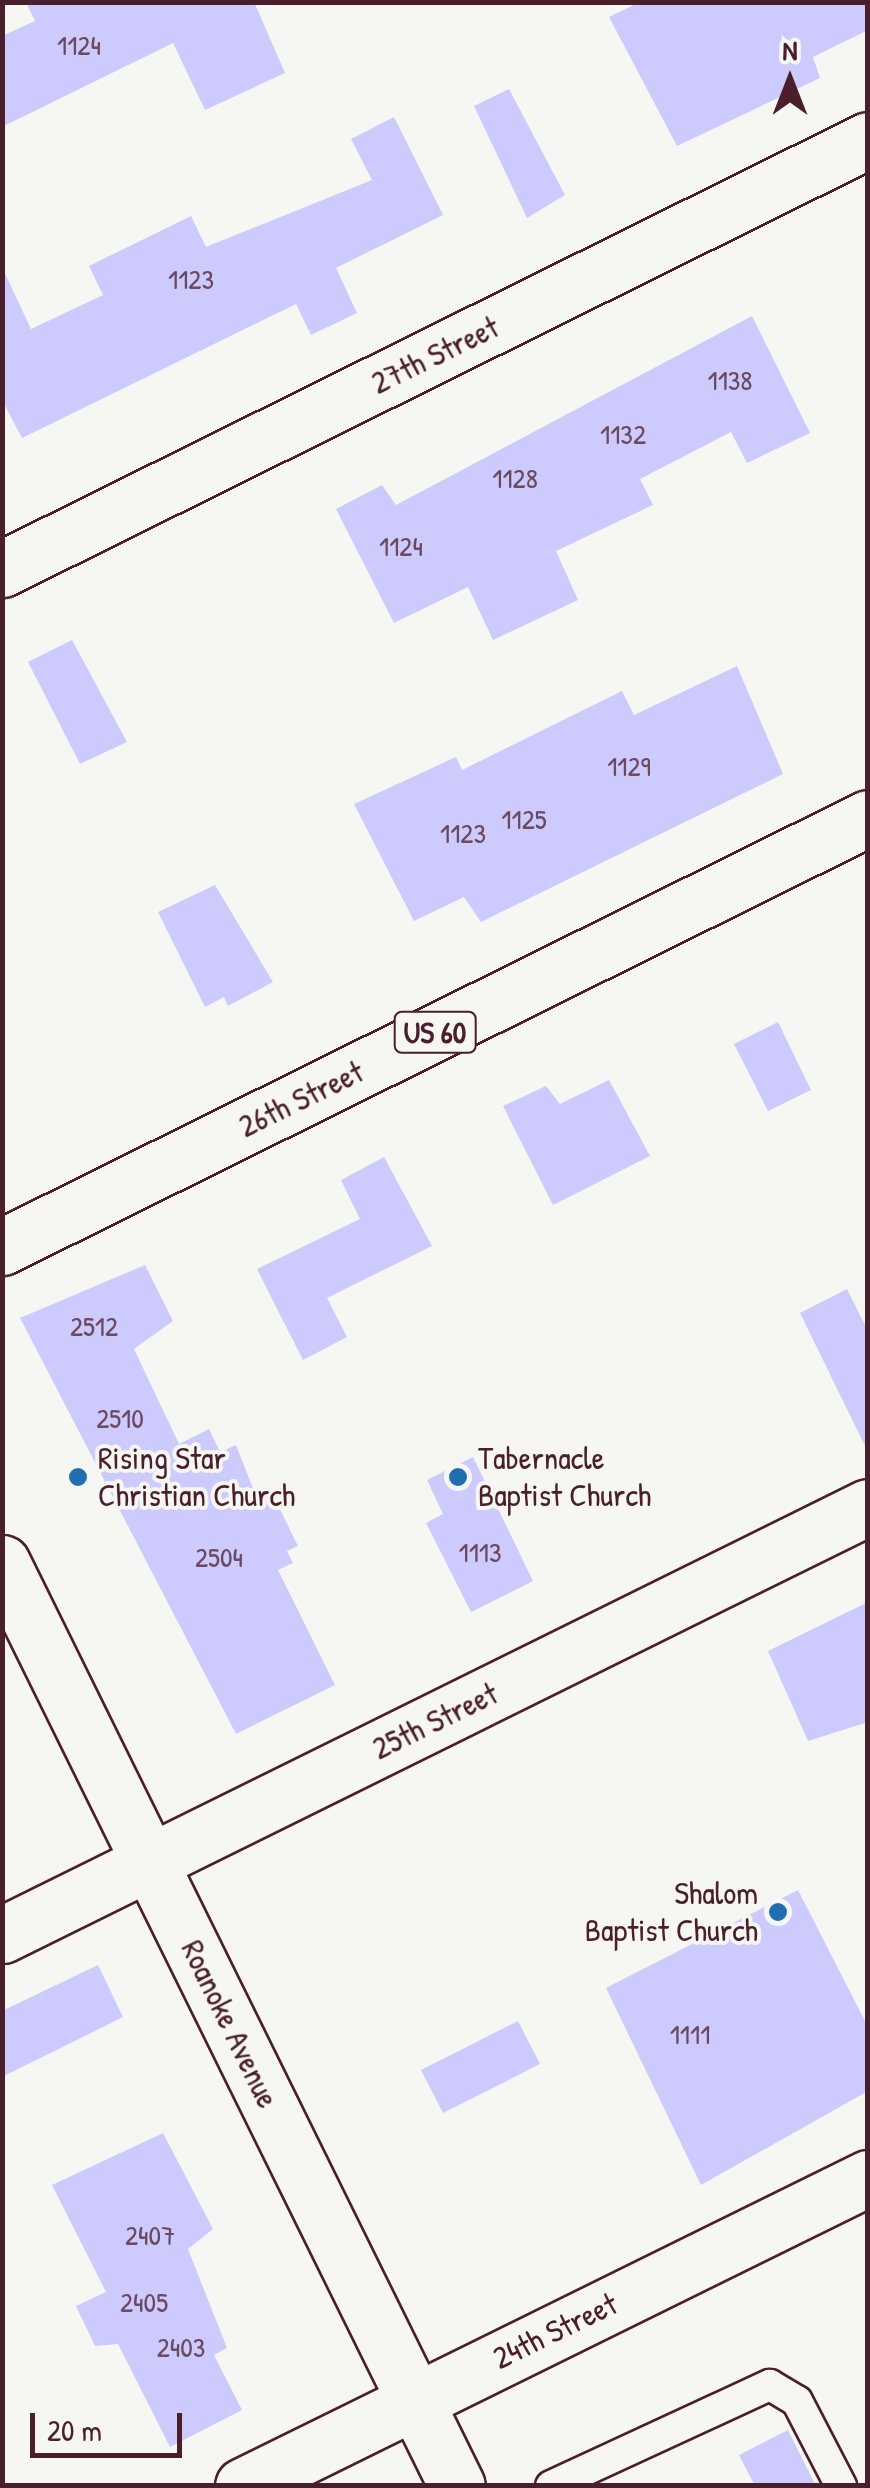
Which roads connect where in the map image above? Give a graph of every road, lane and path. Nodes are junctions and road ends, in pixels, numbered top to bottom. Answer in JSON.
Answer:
{"nodes":[{"id":1,"x":868,"y":140,"type":"edge"},
{"id":2,"x":2,"y":569,"type":"edge"},
{"id":3,"x":868,"y":818,"type":"edge"},
{"id":4,"x":2,"y":1247,"type":"edge"},
{"id":5,"x":868,"y":1507,"type":"edge"},
{"id":6,"x":2,"y":1563,"type":"edge"},
{"id":7,"x":150,"y":1862,"type":"junction"},
{"id":8,"x":2,"y":1935,"type":"edge"},
{"id":9,"x":868,"y":2178,"type":"edge"},
{"id":10,"x":414,"y":2401,"type":"junction"},
{"id":11,"x":243,"y":2486,"type":"edge"},
{"id":12,"x":457,"y":2486,"type":"edge"},
{"id":13,"x":551,"y":2486,"type":"edge"},
{"id":14,"x":841,"y":2486,"type":"edge"}],
"edges":[{"from":1,"to":2,"type":"main road","name":"27th Street"},
{"from":3,"to":4,"type":"main road","name":"26th Street","number":"US 60"},
{"from":5,"to":7,"type":"main road","name":"25th Street"},
{"from":6,"to":7,"type":"main road","name":"Roanoke Avenue"},
{"from":7,"to":8,"type":"main road","name":"25th Street"},
{"from":7,"to":10,"type":"main road","name":"Roanoke Avenue"},
{"from":9,"to":10,"type":"main road","name":"24th Street"},
{"from":10,"to":11,"type":"main road","name":"24th Street"},
{"from":10,"to":12,"type":"main road","name":"Roanoke Avenue"},
{"from":13,"to":14,"type":"lane"}]}
